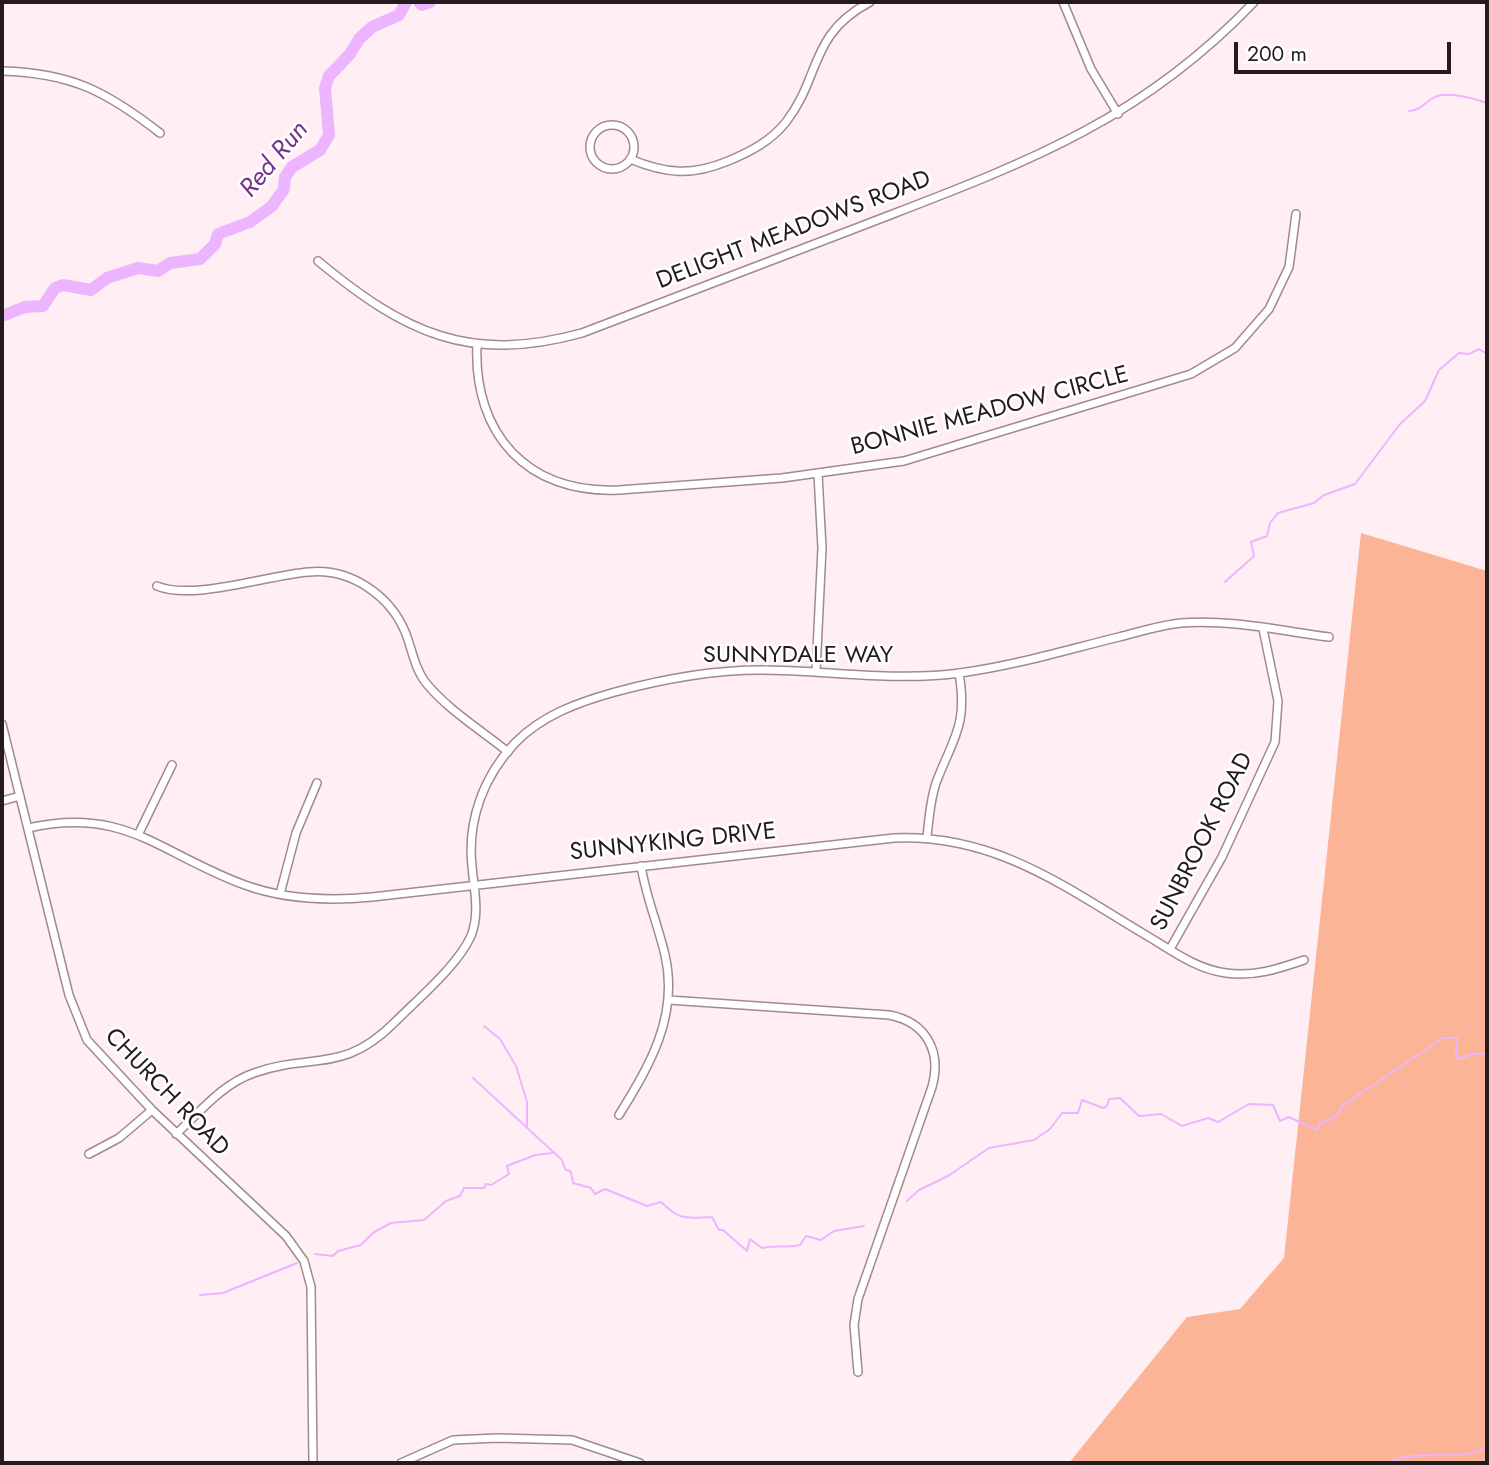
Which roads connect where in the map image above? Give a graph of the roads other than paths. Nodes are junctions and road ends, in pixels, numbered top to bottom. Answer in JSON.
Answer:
{"nodes":[{"id":1,"x":870,"y":2,"type":"edge"},
{"id":2,"x":1063,"y":2,"type":"edge"},
{"id":3,"x":1254,"y":2,"type":"edge"},
{"id":4,"x":2,"y":71,"type":"edge"},
{"id":5,"x":1118,"y":114,"type":"junction"},
{"id":6,"x":160,"y":133,"type":"dead end"},
{"id":7,"x":630,"y":159,"type":"junction"},
{"id":8,"x":1296,"y":214,"type":"dead end"},
{"id":9,"x":318,"y":261,"type":"dead end"},
{"id":10,"x":477,"y":344,"type":"junction"},
{"id":11,"x":818,"y":474,"type":"junction"},
{"id":12,"x":157,"y":586,"type":"dead end"},
{"id":13,"x":1263,"y":629,"type":"junction"},
{"id":14,"x":1329,"y":637,"type":"dead end"},
{"id":15,"x":816,"y":671,"type":"junction"},
{"id":16,"x":960,"y":673,"type":"junction"},
{"id":17,"x":2,"y":724,"type":"edge"},
{"id":18,"x":508,"y":752,"type":"junction"},
{"id":19,"x":172,"y":765,"type":"dead end"},
{"id":20,"x":317,"y":783,"type":"dead end"},
{"id":21,"x":20,"y":796,"type":"junction"},
{"id":22,"x":2,"y":801,"type":"edge"},
{"id":23,"x":28,"y":828,"type":"junction"},
{"id":24,"x":138,"y":835,"type":"junction"},
{"id":25,"x":927,"y":837,"type":"junction"},
{"id":26,"x":641,"y":866,"type":"junction"},
{"id":27,"x":474,"y":885,"type":"junction"},
{"id":28,"x":280,"y":894,"type":"junction"},
{"id":29,"x":1170,"y":949,"type":"junction"},
{"id":30,"x":1304,"y":960,"type":"dead end"},
{"id":31,"x":669,"y":1000,"type":"junction"},
{"id":32,"x":152,"y":1110,"type":"junction"},
{"id":33,"x":619,"y":1115,"type":"dead end"},
{"id":34,"x":176,"y":1134,"type":"junction"},
{"id":35,"x":89,"y":1154,"type":"dead end"},
{"id":36,"x":858,"y":1372,"type":"dead end"},
{"id":37,"x":313,"y":1463,"type":"edge"},
{"id":38,"x":401,"y":1463,"type":"edge"},
{"id":39,"x":640,"y":1463,"type":"edge"}],
"edges":[{"from":1,"to":7,"type":"street"},
{"from":2,"to":5,"type":"street"},
{"from":3,"to":5,"type":"street","name":"DELIGHT MEADOWS ROAD"},
{"from":4,"to":6,"type":"street"},
{"from":5,"to":10,"type":"street","name":"DELIGHT MEADOWS ROAD"},
{"from":7,"to":7,"type":"street"},
{"from":8,"to":11,"type":"street","name":"BONNIE MEADOW CIRCLE"},
{"from":9,"to":10,"type":"street","name":"DELIGHT MEADOWS ROAD"},
{"from":10,"to":11,"type":"street","name":"BONNIE MEADOW CIRCLE"},
{"from":11,"to":15,"type":"street"},
{"from":12,"to":18,"type":"street"},
{"from":13,"to":14,"type":"street","name":"SUNNYDALE WAY"},
{"from":13,"to":16,"type":"street","name":"SUNNYDALE WAY"},
{"from":13,"to":29,"type":"street","name":"SUNBROOK ROAD"},
{"from":15,"to":16,"type":"street","name":"SUNNYDALE WAY"},
{"from":15,"to":18,"type":"street","name":"SUNNYDALE WAY"},
{"from":16,"to":25,"type":"street"},
{"from":17,"to":21,"type":"street","name":"CHURCH ROAD"},
{"from":18,"to":27,"type":"street","name":"SUNNYDALE WAY"},
{"from":19,"to":24,"type":"street"},
{"from":20,"to":28,"type":"street"},
{"from":21,"to":22,"type":"street"},
{"from":21,"to":23,"type":"street","name":"CHURCH ROAD"},
{"from":23,"to":24,"type":"street","name":"SUNNYKING DRIVE"},
{"from":23,"to":32,"type":"street","name":"CHURCH ROAD"},
{"from":24,"to":28,"type":"street","name":"SUNNYKING DRIVE"},
{"from":25,"to":26,"type":"street","name":"SUNNYKING DRIVE"},
{"from":25,"to":29,"type":"street","name":"SUNNYKING DRIVE"},
{"from":26,"to":27,"type":"street","name":"SUNNYKING DRIVE"},
{"from":26,"to":31,"type":"street"},
{"from":27,"to":28,"type":"street","name":"SUNNYKING DRIVE"},
{"from":27,"to":34,"type":"street","name":"SUNNYDALE WAY"},
{"from":29,"to":30,"type":"street","name":"SUNNYKING DRIVE"},
{"from":31,"to":33,"type":"street"},
{"from":31,"to":36,"type":"street"},
{"from":32,"to":34,"type":"street","name":"CHURCH ROAD"},
{"from":32,"to":35,"type":"street"},
{"from":34,"to":37,"type":"street","name":"CHURCH ROAD"},
{"from":38,"to":39,"type":"street"}]}
